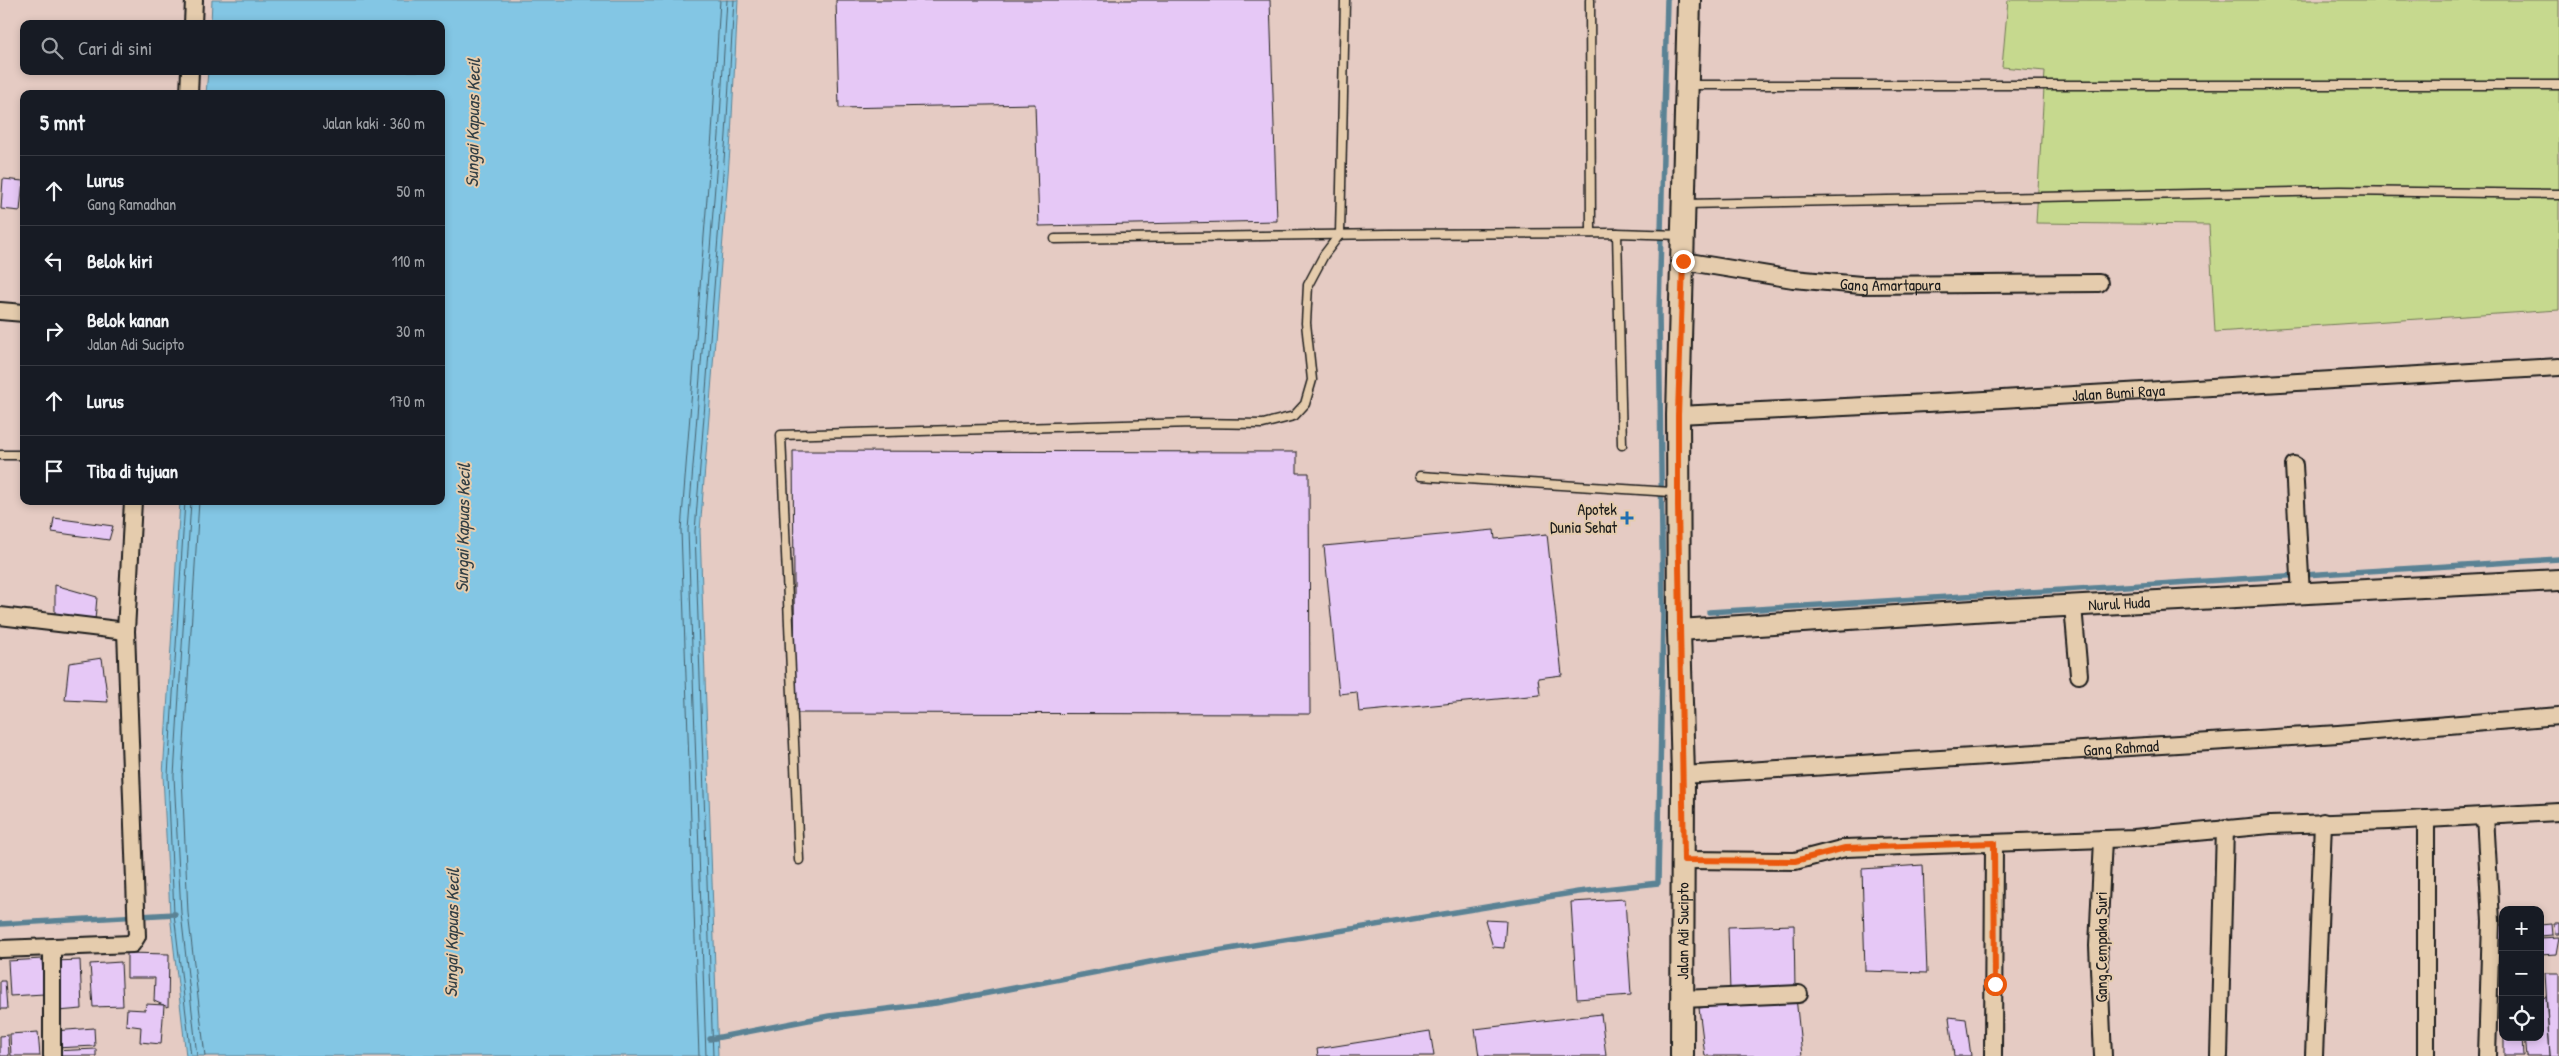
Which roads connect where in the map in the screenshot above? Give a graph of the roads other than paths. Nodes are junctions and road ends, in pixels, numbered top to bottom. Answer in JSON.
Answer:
{"nodes":[{"id":1,"x":194,"y":0,"type":"edge"},
{"id":2,"x":1345,"y":0,"type":"edge"},
{"id":3,"x":1590,"y":0,"type":"edge"},
{"id":4,"x":1689,"y":0,"type":"edge"},
{"id":5,"x":193,"y":20,"type":"edge"},
{"id":6,"x":190,"y":75,"type":"edge"},
{"id":7,"x":1686,"y":85,"type":"junction"},
{"id":8,"x":2559,"y":85,"type":"edge"},
{"id":9,"x":189,"y":90,"type":"edge"},
{"id":10,"x":2559,"y":194,"type":"edge"},
{"id":11,"x":1682,"y":204,"type":"junction"},
{"id":12,"x":1591,"y":233,"type":"junction"},
{"id":13,"x":1617,"y":233,"type":"junction"},
{"id":14,"x":1340,"y":234,"type":"junction"},
{"id":15,"x":1677,"y":235,"type":"junction"},
{"id":16,"x":1055,"y":239,"type":"dead end"},
{"id":17,"x":1683,"y":261,"type":"junction"},
{"id":18,"x":2099,"y":283,"type":"dead end"},
{"id":19,"x":3,"y":312,"type":"edge"},
{"id":20,"x":20,"y":313,"type":"edge"},
{"id":21,"x":2559,"y":366,"type":"edge"},
{"id":22,"x":1678,"y":415,"type":"junction"},
{"id":23,"x":1622,"y":445,"type":"dead end"},
{"id":24,"x":0,"y":455,"type":"edge"},
{"id":25,"x":20,"y":455,"type":"edge"},
{"id":26,"x":2294,"y":465,"type":"dead end"},
{"id":27,"x":1420,"y":476,"type":"dead end"},
{"id":28,"x":1671,"y":492,"type":"dead end"},
{"id":29,"x":133,"y":505,"type":"edge"},
{"id":30,"x":2559,"y":580,"type":"edge"},
{"id":31,"x":2301,"y":595,"type":"junction"},
{"id":32,"x":2073,"y":606,"type":"junction"},
{"id":33,"x":0,"y":616,"type":"edge"},
{"id":34,"x":1679,"y":630,"type":"junction"},
{"id":35,"x":126,"y":631,"type":"junction"},
{"id":36,"x":2079,"y":675,"type":"dead end"},
{"id":37,"x":2559,"y":716,"type":"edge"},
{"id":38,"x":1684,"y":775,"type":"junction"},
{"id":39,"x":2559,"y":812,"type":"edge"},
{"id":40,"x":2485,"y":816,"type":"junction"},
{"id":41,"x":2426,"y":819,"type":"junction"},
{"id":42,"x":2323,"y":822,"type":"junction"},
{"id":43,"x":2225,"y":828,"type":"junction"},
{"id":44,"x":2103,"y":839,"type":"junction"},
{"id":45,"x":1994,"y":843,"type":"junction"},
{"id":46,"x":799,"y":860,"type":"dead end"},
{"id":47,"x":1684,"y":860,"type":"junction"},
{"id":48,"x":52,"y":948,"type":"junction"},
{"id":49,"x":0,"y":949,"type":"edge"},
{"id":50,"x":1799,"y":994,"type":"dead end"},
{"id":51,"x":1682,"y":999,"type":"junction"},
{"id":52,"x":52,"y":1056,"type":"edge"},
{"id":53,"x":1682,"y":1056,"type":"edge"},
{"id":54,"x":1993,"y":1056,"type":"edge"},
{"id":55,"x":2102,"y":1056,"type":"edge"},
{"id":56,"x":2219,"y":1056,"type":"edge"},
{"id":57,"x":2314,"y":1056,"type":"edge"},
{"id":58,"x":2426,"y":1056,"type":"edge"},
{"id":59,"x":2487,"y":1056,"type":"edge"}],
"edges":[{"from":1,"to":5,"type":"street"},
{"from":2,"to":14,"type":"lane"},
{"from":3,"to":12,"type":"lane"},
{"from":4,"to":7,"type":"main road","name":"Jalan Adi Sucipto"},
{"from":6,"to":9,"type":"street"},
{"from":7,"to":8,"type":"lane"},
{"from":7,"to":11,"type":"main road","name":"Jalan Adi Sucipto"},
{"from":10,"to":11,"type":"lane"},
{"from":11,"to":15,"type":"main road","name":"Jalan Adi Sucipto"},
{"from":12,"to":13,"type":"lane"},
{"from":12,"to":14,"type":"lane"},
{"from":13,"to":15,"type":"lane"},
{"from":13,"to":23,"type":"lane"},
{"from":14,"to":16,"type":"lane"},
{"from":14,"to":46,"type":"lane"},
{"from":15,"to":17,"type":"main road","name":"Jalan Adi Sucipto"},
{"from":17,"to":18,"type":"street","name":"Gang Amartapura"},
{"from":17,"to":22,"type":"main road","name":"Jalan Adi Sucipto"},
{"from":19,"to":20,"type":"street"},
{"from":21,"to":22,"type":"street","name":"Jalan Bumi Raya"},
{"from":22,"to":34,"type":"main road","name":"Jalan Adi Sucipto"},
{"from":24,"to":25,"type":"lane"},
{"from":26,"to":31,"type":"street"},
{"from":27,"to":28,"type":"lane"},
{"from":29,"to":35,"type":"street"},
{"from":30,"to":31,"type":"street","name":"Nurul Huda"},
{"from":31,"to":32,"type":"street","name":"Nurul Huda"},
{"from":32,"to":34,"type":"street","name":"Nurul Huda"},
{"from":32,"to":36,"type":"street"},
{"from":33,"to":35,"type":"street"},
{"from":34,"to":38,"type":"main road","name":"Jalan Adi Sucipto"},
{"from":35,"to":48,"type":"street"},
{"from":37,"to":38,"type":"street","name":"Gang Rahmad"},
{"from":38,"to":47,"type":"main road","name":"Jalan Adi Sucipto"},
{"from":39,"to":40,"type":"street"},
{"from":40,"to":41,"type":"street"},
{"from":40,"to":59,"type":"street"},
{"from":41,"to":42,"type":"street"},
{"from":41,"to":58,"type":"street"},
{"from":42,"to":43,"type":"street"},
{"from":42,"to":57,"type":"street"},
{"from":43,"to":44,"type":"street"},
{"from":43,"to":56,"type":"street"},
{"from":44,"to":45,"type":"street"},
{"from":44,"to":55,"type":"street","name":"Gang Cempaka Suri"},
{"from":45,"to":47,"type":"street"},
{"from":45,"to":54,"type":"street"},
{"from":47,"to":51,"type":"main road","name":"Jalan Adi Sucipto"},
{"from":48,"to":49,"type":"street"},
{"from":48,"to":52,"type":"street"},
{"from":50,"to":51,"type":"street"},
{"from":51,"to":53,"type":"main road","name":"Jalan Adi Sucipto"}]}
